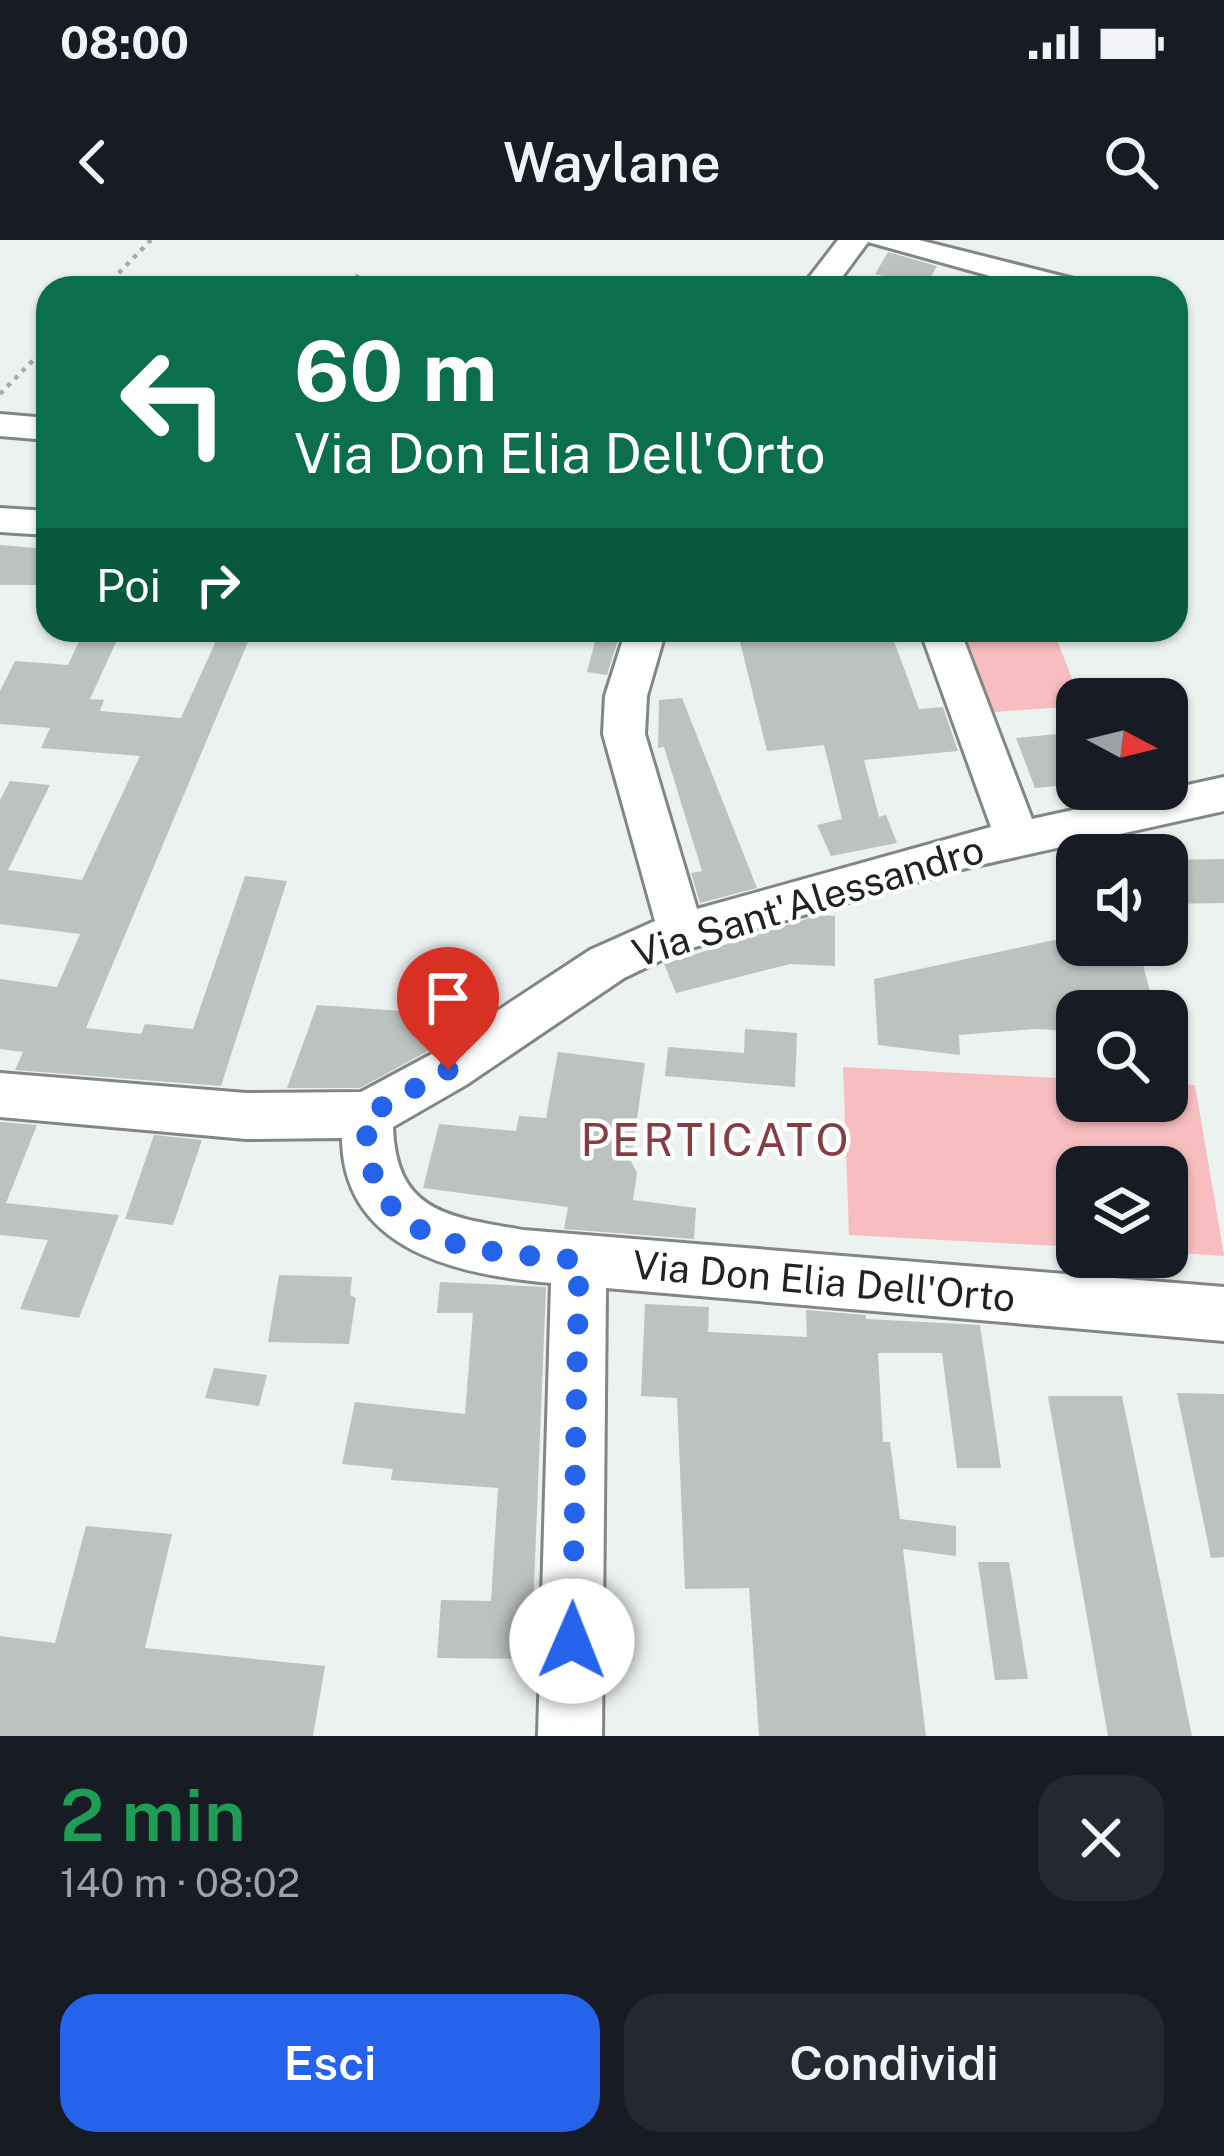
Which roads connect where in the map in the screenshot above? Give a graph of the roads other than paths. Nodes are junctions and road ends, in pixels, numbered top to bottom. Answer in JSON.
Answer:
{"nodes":[{"id":1,"x":854,"y":240,"type":"edge"},
{"id":2,"x":882,"y":240,"type":"edge"},
{"id":3,"x":826,"y":276,"type":"edge"},
{"id":4,"x":1024,"y":276,"type":"edge"},
{"id":5,"x":0,"y":425,"type":"edge"},
{"id":6,"x":36,"y":428,"type":"edge"},
{"id":7,"x":0,"y":520,"type":"edge"},
{"id":8,"x":36,"y":522,"type":"edge"},
{"id":9,"x":642,"y":642,"type":"edge"},
{"id":10,"x":944,"y":642,"type":"edge"},
{"id":11,"x":1224,"y":794,"type":"edge"},
{"id":12,"x":1017,"y":839,"type":"junction"},
{"id":13,"x":681,"y":932,"type":"junction"},
{"id":14,"x":0,"y":1095,"type":"edge"},
{"id":15,"x":367,"y":1115,"type":"junction"},
{"id":16,"x":579,"y":1260,"type":"junction"},
{"id":17,"x":1224,"y":1315,"type":"edge"},
{"id":18,"x":570,"y":1736,"type":"edge"}],
"edges":[{"from":1,"to":3,"type":"street"},
{"from":2,"to":4,"type":"street"},
{"from":5,"to":6,"type":"street"},
{"from":7,"to":8,"type":"street"},
{"from":9,"to":13,"type":"street"},
{"from":10,"to":12,"type":"street"},
{"from":11,"to":12,"type":"street","name":"Via Sant'Alessandro"},
{"from":12,"to":13,"type":"street","name":"Via Sant'Alessandro"},
{"from":13,"to":15,"type":"street","name":"Via Sant'Alessandro"},
{"from":14,"to":15,"type":"street","name":"Via Sant'Alessandro"},
{"from":15,"to":16,"type":"street","name":"Via Don Elia Dell'Orto"},
{"from":16,"to":17,"type":"street","name":"Via Don Elia Dell'Orto"},
{"from":16,"to":18,"type":"street"}]}
